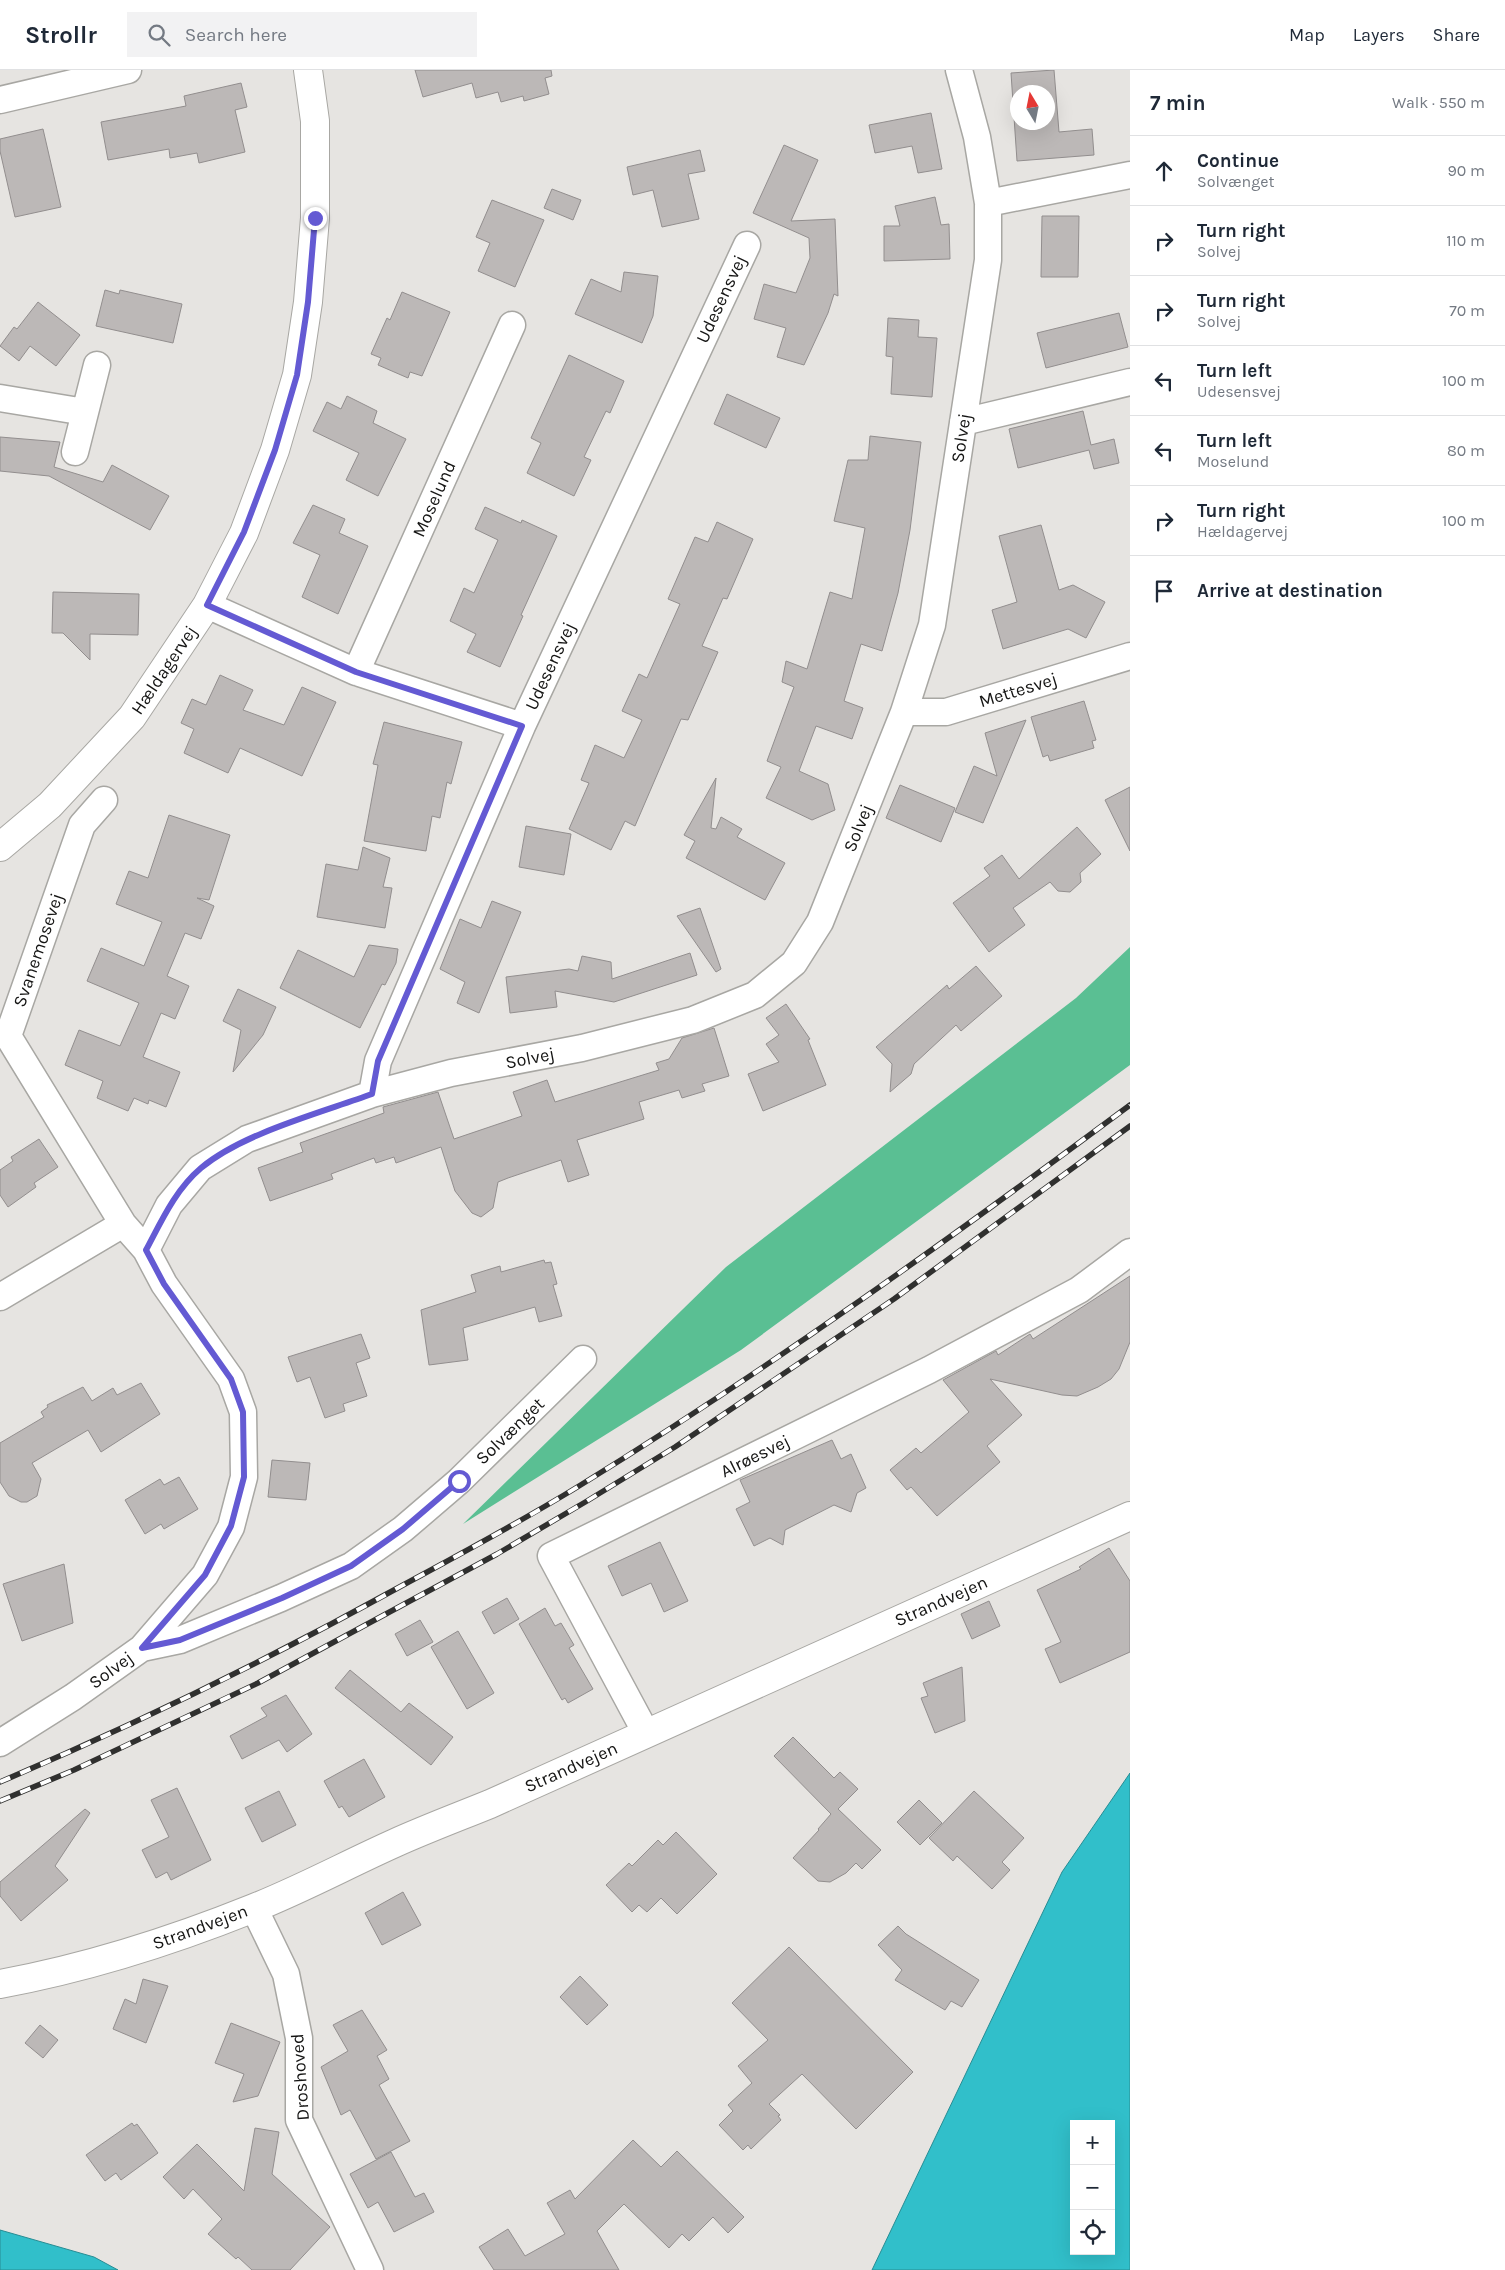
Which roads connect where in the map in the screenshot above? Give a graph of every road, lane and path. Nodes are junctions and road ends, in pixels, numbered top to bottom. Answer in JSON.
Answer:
{"nodes":[{"id":1,"x":128,"y":70,"type":"edge"},
{"id":2,"x":308,"y":70,"type":"edge"},
{"id":3,"x":958,"y":70,"type":"edge"},
{"id":4,"x":87,"y":75,"type":"edge"},
{"id":5,"x":0,"y":100,"type":"edge"},
{"id":6,"x":1130,"y":175,"type":"edge"},
{"id":7,"x":988,"y":204,"type":"junction"},
{"id":8,"x":747,"y":245,"type":"dead end"},
{"id":9,"x":512,"y":326,"type":"dead end"},
{"id":10,"x":98,"y":365,"type":"dead end"},
{"id":11,"x":1130,"y":382,"type":"edge"},
{"id":12,"x":0,"y":398,"type":"edge"},
{"id":13,"x":85,"y":412,"type":"junction"},
{"id":14,"x":963,"y":422,"type":"junction"},
{"id":15,"x":75,"y":452,"type":"dead end"},
{"id":16,"x":207,"y":605,"type":"junction"},
{"id":17,"x":1130,"y":656,"type":"edge"},
{"id":18,"x":356,"y":672,"type":"junction"},
{"id":19,"x":904,"y":712,"type":"junction"},
{"id":20,"x":522,"y":726,"type":"junction"},
{"id":21,"x":104,"y":800,"type":"dead end"},
{"id":22,"x":0,"y":847,"type":"edge"},
{"id":23,"x":372,"y":1094,"type":"junction"},
{"id":24,"x":123,"y":1224,"type":"junction"},
{"id":25,"x":146,"y":1250,"type":"junction"},
{"id":26,"x":1130,"y":1252,"type":"edge"},
{"id":27,"x":0,"y":1297,"type":"edge"},
{"id":28,"x":584,"y":1359,"type":"dead end"},
{"id":29,"x":1130,"y":1516,"type":"edge"},
{"id":30,"x":142,"y":1648,"type":"junction"},
{"id":31,"x":646,"y":1733,"type":"junction"},
{"id":32,"x":0,"y":1743,"type":"edge"},
{"id":33,"x":254,"y":1908,"type":"junction"},
{"id":34,"x":0,"y":1984,"type":"edge"},
{"id":35,"x":370,"y":2270,"type":"edge"}],
"edges":[{"from":1,"to":4,"type":"street"},
{"from":2,"to":16,"type":"street","name":"Hældagervej"},
{"from":3,"to":7,"type":"street","name":"Solvej"},
{"from":4,"to":5,"type":"street"},
{"from":6,"to":7,"type":"street"},
{"from":7,"to":14,"type":"street","name":"Solvej"},
{"from":8,"to":20,"type":"street","name":"Udesensvej"},
{"from":9,"to":18,"type":"street","name":"Moselund"},
{"from":10,"to":13,"type":"street"},
{"from":11,"to":14,"type":"street"},
{"from":12,"to":13,"type":"street"},
{"from":13,"to":15,"type":"street"},
{"from":14,"to":19,"type":"street","name":"Solvej"},
{"from":16,"to":18,"type":"street"},
{"from":16,"to":22,"type":"street","name":"Hældagervej"},
{"from":17,"to":19,"type":"street","name":"Mettesvej"},
{"from":18,"to":20,"type":"street"},
{"from":19,"to":23,"type":"street","name":"Solvej"},
{"from":20,"to":23,"type":"street","name":"Udesensvej"},
{"from":21,"to":24,"type":"street","name":"Svanemosevej"},
{"from":23,"to":25,"type":"street","name":"Solvej"},
{"from":24,"to":25,"type":"street","name":"Svanemosevej"},
{"from":24,"to":27,"type":"street"},
{"from":25,"to":30,"type":"street","name":"Solvej"},
{"from":26,"to":31,"type":"street","name":"Alrøesvej"},
{"from":28,"to":30,"type":"street","name":"Solvænget"},
{"from":29,"to":31,"type":"street","name":"Strandvejen"},
{"from":30,"to":32,"type":"street","name":"Solvej"},
{"from":31,"to":33,"type":"street","name":"Strandvejen"},
{"from":33,"to":34,"type":"street","name":"Strandvejen"},
{"from":33,"to":35,"type":"street","name":"Droshoved"}]}
